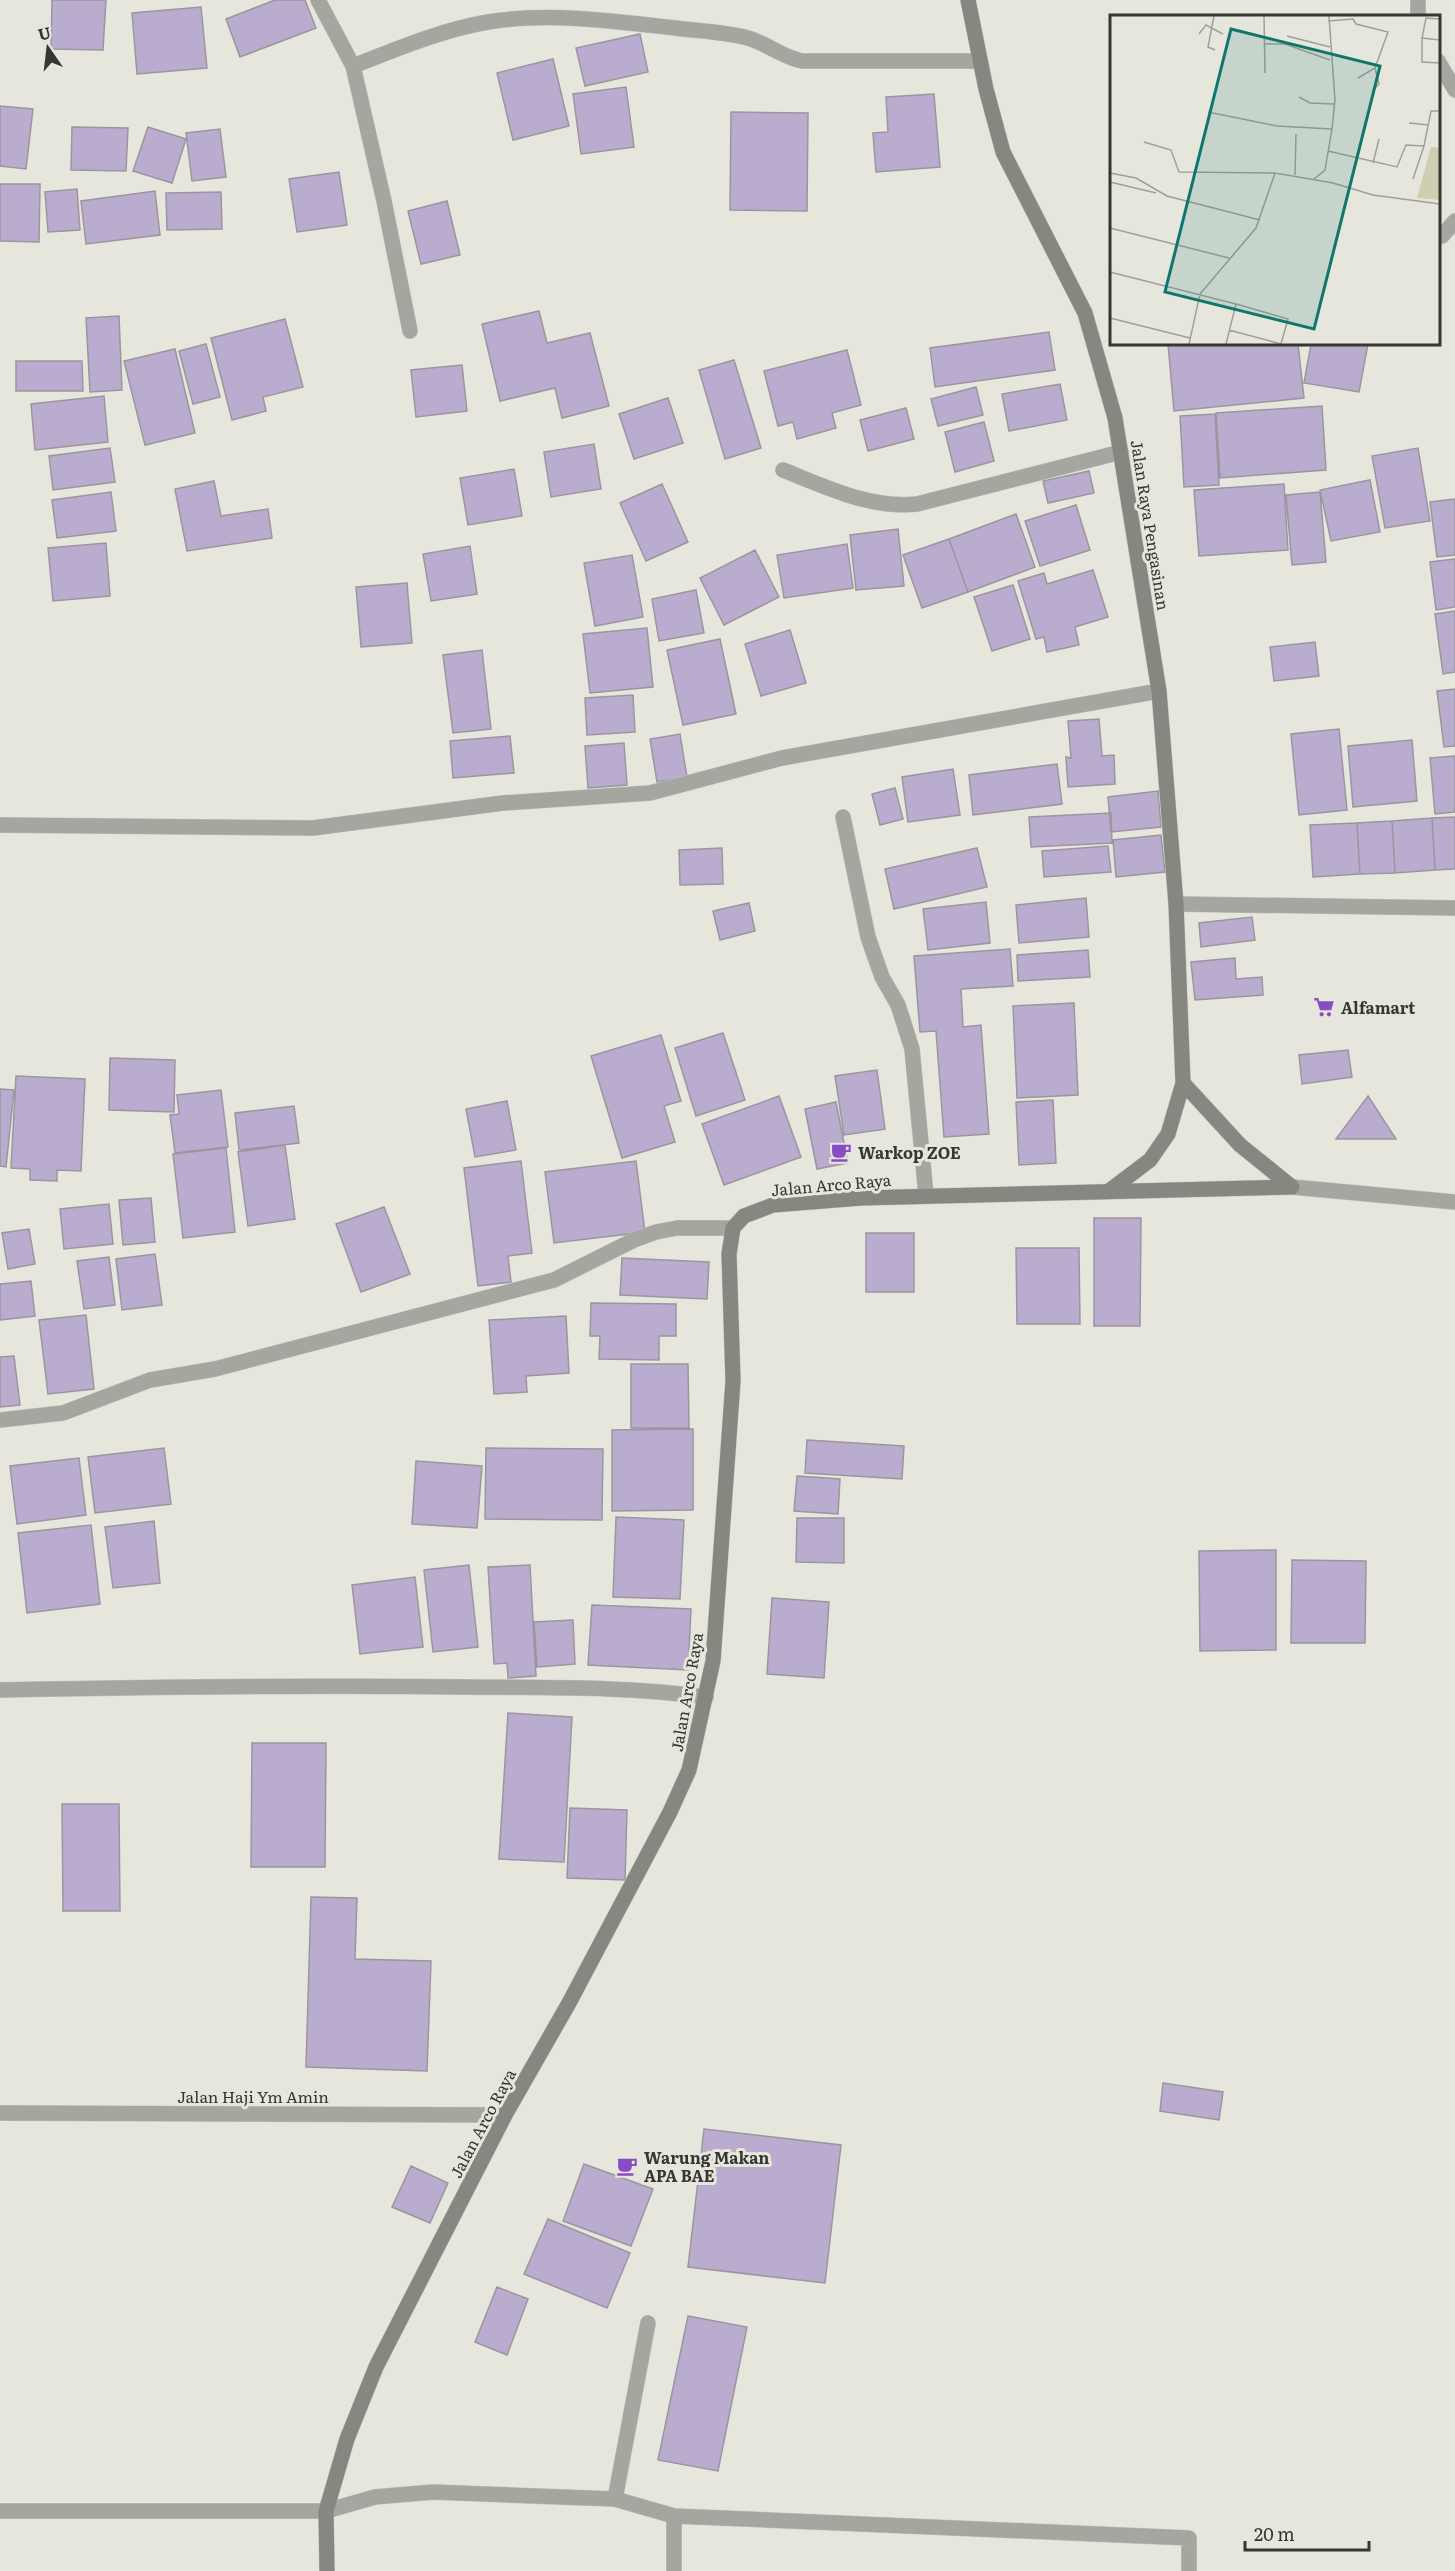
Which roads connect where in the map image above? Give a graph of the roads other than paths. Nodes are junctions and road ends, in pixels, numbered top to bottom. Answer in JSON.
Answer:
{"nodes":[{"id":1,"x":318,"y":0,"type":"edge"},
{"id":2,"x":968,"y":0,"type":"edge"},
{"id":3,"x":980,"y":61,"type":"junction"},
{"id":4,"x":1440,"y":64,"type":"edge"},
{"id":5,"x":353,"y":66,"type":"junction"},
{"id":6,"x":1455,"y":90,"type":"edge"},
{"id":7,"x":1455,"y":221,"type":"edge"},
{"id":8,"x":1442,"y":237,"type":"dead end"},
{"id":9,"x":410,"y":331,"type":"dead end"},
{"id":10,"x":1121,"y":453,"type":"junction"},
{"id":11,"x":783,"y":470,"type":"dead end"},
{"id":12,"x":1159,"y":691,"type":"junction"},
{"id":13,"x":843,"y":817,"type":"dead end"},
{"id":14,"x":0,"y":825,"type":"edge"},
{"id":15,"x":1176,"y":904,"type":"junction"},
{"id":16,"x":1455,"y":908,"type":"edge"},
{"id":17,"x":1183,"y":1083,"type":"junction"},
{"id":18,"x":1292,"y":1187,"type":"junction"},
{"id":19,"x":1109,"y":1191,"type":"junction"},
{"id":20,"x":926,"y":1195,"type":"junction"},
{"id":21,"x":1455,"y":1202,"type":"edge"},
{"id":22,"x":733,"y":1228,"type":"junction"},
{"id":23,"x":0,"y":1420,"type":"edge"},
{"id":24,"x":0,"y":1690,"type":"edge"},
{"id":25,"x":706,"y":1697,"type":"junction"},
{"id":26,"x":0,"y":2113,"type":"edge"},
{"id":27,"x":505,"y":2115,"type":"junction"},
{"id":28,"x":648,"y":2323,"type":"dead end"},
{"id":29,"x":615,"y":2499,"type":"junction"},
{"id":30,"x":0,"y":2511,"type":"edge"},
{"id":31,"x":326,"y":2511,"type":"junction"},
{"id":32,"x":674,"y":2516,"type":"junction"},
{"id":33,"x":327,"y":2571,"type":"edge"},
{"id":34,"x":674,"y":2571,"type":"edge"},
{"id":35,"x":1189,"y":2571,"type":"edge"}],
"edges":[{"from":1,"to":5,"type":"street"},
{"from":2,"to":3,"type":"main road","name":"Jalan Raya Pengasinan"},
{"from":3,"to":5,"type":"street"},
{"from":3,"to":10,"type":"main road","name":"Jalan Raya Pengasinan"},
{"from":4,"to":6,"type":"street"},
{"from":5,"to":9,"type":"street"},
{"from":7,"to":8,"type":"street"},
{"from":10,"to":11,"type":"street"},
{"from":10,"to":12,"type":"main road","name":"Jalan Raya Pengasinan"},
{"from":12,"to":14,"type":"street"},
{"from":12,"to":15,"type":"main road","name":"Jalan Raya Pengasinan"},
{"from":13,"to":20,"type":"street"},
{"from":15,"to":16,"type":"street"},
{"from":15,"to":17,"type":"main road","name":"Jalan Raya Pengasinan"},
{"from":17,"to":18,"type":"main road"},
{"from":17,"to":19,"type":"main road","name":"Jalan Raya Pengasinan"},
{"from":18,"to":19,"type":"main road","name":"Jalan Arco Raya"},
{"from":18,"to":21,"type":"street"},
{"from":19,"to":20,"type":"main road","name":"Jalan Arco Raya"},
{"from":20,"to":22,"type":"main road","name":"Jalan Arco Raya"},
{"from":22,"to":23,"type":"street"},
{"from":22,"to":25,"type":"main road","name":"Jalan Arco Raya"},
{"from":24,"to":25,"type":"street"},
{"from":25,"to":27,"type":"main road","name":"Jalan Arco Raya"},
{"from":26,"to":27,"type":"street","name":"Jalan Haji Ym Amin"},
{"from":27,"to":31,"type":"main road","name":"Jalan Arco Raya"},
{"from":28,"to":29,"type":"street"},
{"from":29,"to":31,"type":"street"},
{"from":29,"to":32,"type":"street"},
{"from":30,"to":31,"type":"street"},
{"from":31,"to":33,"type":"main road","name":"Jalan Arco Raya"},
{"from":32,"to":34,"type":"street"},
{"from":32,"to":35,"type":"street"}]}
